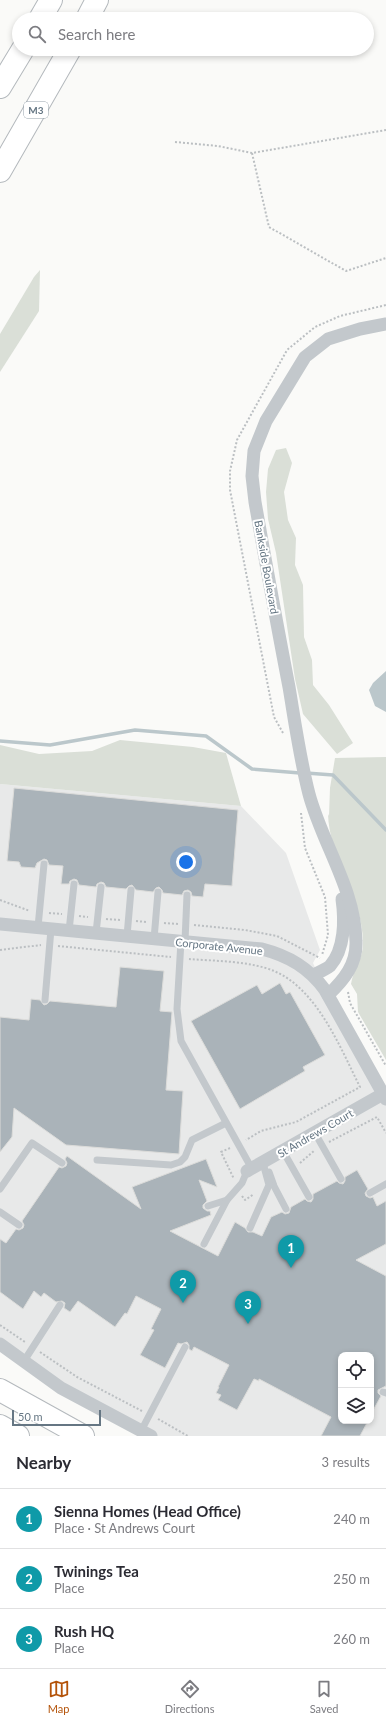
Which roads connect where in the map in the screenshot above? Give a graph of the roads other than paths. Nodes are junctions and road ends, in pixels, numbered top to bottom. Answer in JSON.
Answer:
{"nodes":[{"id":1,"x":51,"y":0,"type":"edge"},
{"id":2,"x":97,"y":0,"type":"edge"},
{"id":3,"x":44,"y":12,"type":"edge"},
{"id":4,"x":91,"y":12,"type":"edge"},
{"id":5,"x":19,"y":56,"type":"edge"},
{"id":6,"x":66,"y":56,"type":"edge"},
{"id":7,"x":0,"y":87,"type":"edge"},
{"id":8,"x":0,"y":171,"type":"edge"},
{"id":9,"x":386,"y":324,"type":"edge"},
{"id":10,"x":44,"y":864,"type":"dead end"},
{"id":11,"x":338,"y":872,"type":"junction"},
{"id":12,"x":74,"y":884,"type":"dead end"},
{"id":13,"x":100,"y":887,"type":"dead end"},
{"id":14,"x":131,"y":890,"type":"dead end"},
{"id":15,"x":158,"y":892,"type":"dead end"},
{"id":16,"x":187,"y":895,"type":"dead end"},
{"id":17,"x":0,"y":924,"type":"edge"},
{"id":18,"x":38,"y":927,"type":"junction"},
{"id":19,"x":51,"y":929,"type":"junction"},
{"id":20,"x":69,"y":931,"type":"junction"},
{"id":21,"x":96,"y":933,"type":"junction"},
{"id":22,"x":127,"y":936,"type":"junction"},
{"id":23,"x":154,"y":939,"type":"junction"},
{"id":24,"x":183,"y":941,"type":"junction"},
{"id":25,"x":313,"y":975,"type":"junction"},
{"id":26,"x":328,"y":995,"type":"junction"},
{"id":27,"x":45,"y":1000,"type":"dead end"},
{"id":28,"x":385,"y":1096,"type":"edge"},
{"id":29,"x":226,"y":1123,"type":"junction"},
{"id":30,"x":316,"y":1132,"type":"junction"},
{"id":31,"x":283,"y":1151,"type":"junction"},
{"id":32,"x":97,"y":1160,"type":"dead end"},
{"id":33,"x":62,"y":1164,"type":"dead end"},
{"id":34,"x":257,"y":1166,"type":"junction"},
{"id":35,"x":341,"y":1179,"type":"dead end"},
{"id":36,"x":386,"y":1184,"type":"edge"},
{"id":37,"x":0,"y":1189,"type":"edge"},
{"id":38,"x":370,"y":1193,"type":"dead end"},
{"id":39,"x":309,"y":1197,"type":"dead end"},
{"id":40,"x":227,"y":1200,"type":"junction"},
{"id":41,"x":208,"y":1206,"type":"dead end"},
{"id":42,"x":286,"y":1209,"type":"dead end"},
{"id":43,"x":0,"y":1212,"type":"edge"},
{"id":44,"x":19,"y":1225,"type":"dead end"},
{"id":45,"x":250,"y":1228,"type":"dead end"},
{"id":46,"x":204,"y":1244,"type":"dead end"},
{"id":47,"x":60,"y":1305,"type":"dead end"},
{"id":48,"x":0,"y":1344,"type":"edge"},
{"id":49,"x":185,"y":1347,"type":"dead end"},
{"id":50,"x":24,"y":1361,"type":"junction"},
{"id":51,"x":0,"y":1390,"type":"edge"},
{"id":52,"x":0,"y":1426,"type":"edge"},
{"id":53,"x":146,"y":1433,"type":"edge"},
{"id":54,"x":18,"y":1436,"type":"edge"},
{"id":55,"x":83,"y":1436,"type":"edge"}],
"edges":[{"from":1,"to":3,"type":"highway"},
{"from":2,"to":4,"type":"highway"},
{"from":5,"to":7,"type":"highway"},
{"from":6,"to":8,"type":"highway","number":"M3"},
{"from":9,"to":11,"type":"street","name":"Bankside Boulevard"},
{"from":10,"to":18,"type":"lane"},
{"from":11,"to":25,"type":"street","name":"Bankside Boulevard"},
{"from":11,"to":26,"type":"street","name":"Bankside Boulevard"},
{"from":12,"to":20,"type":"lane"},
{"from":13,"to":21,"type":"lane"},
{"from":14,"to":22,"type":"lane"},
{"from":15,"to":23,"type":"lane"},
{"from":16,"to":24,"type":"lane"},
{"from":17,"to":18,"type":"street","name":"Corporate Avenue"},
{"from":18,"to":19,"type":"street","name":"Corporate Avenue"},
{"from":19,"to":20,"type":"street","name":"Corporate Avenue"},
{"from":19,"to":27,"type":"lane"},
{"from":20,"to":21,"type":"street","name":"Corporate Avenue"},
{"from":21,"to":22,"type":"street","name":"Corporate Avenue"},
{"from":22,"to":23,"type":"street","name":"Corporate Avenue"},
{"from":23,"to":24,"type":"street","name":"Corporate Avenue"},
{"from":24,"to":25,"type":"street","name":"Corporate Avenue"},
{"from":24,"to":29,"type":"lane"},
{"from":25,"to":26,"type":"street","name":"Corporate Avenue"},
{"from":26,"to":28,"type":"street","name":"Corporate Avenue"},
{"from":28,"to":30,"type":"street","name":"St Andrews Court"},
{"from":29,"to":32,"type":"lane"},
{"from":29,"to":34,"type":"lane"},
{"from":30,"to":31,"type":"street","name":"St Andrews Court"},
{"from":30,"to":35,"type":"lane"},
{"from":31,"to":34,"type":"street","name":"St Andrews Court"},
{"from":31,"to":39,"type":"lane"},
{"from":33,"to":37,"type":"lane"},
{"from":34,"to":40,"type":"lane"},
{"from":34,"to":42,"type":"lane"},
{"from":34,"to":45,"type":"lane"},
{"from":36,"to":38,"type":"lane"},
{"from":40,"to":41,"type":"lane"},
{"from":40,"to":46,"type":"lane"},
{"from":43,"to":44,"type":"lane"},
{"from":47,"to":50,"type":"lane"},
{"from":48,"to":50,"type":"street"},
{"from":49,"to":53,"type":"lane"},
{"from":50,"to":53,"type":"street"},
{"from":51,"to":55,"type":"highway"},
{"from":52,"to":54,"type":"highway"}]}
